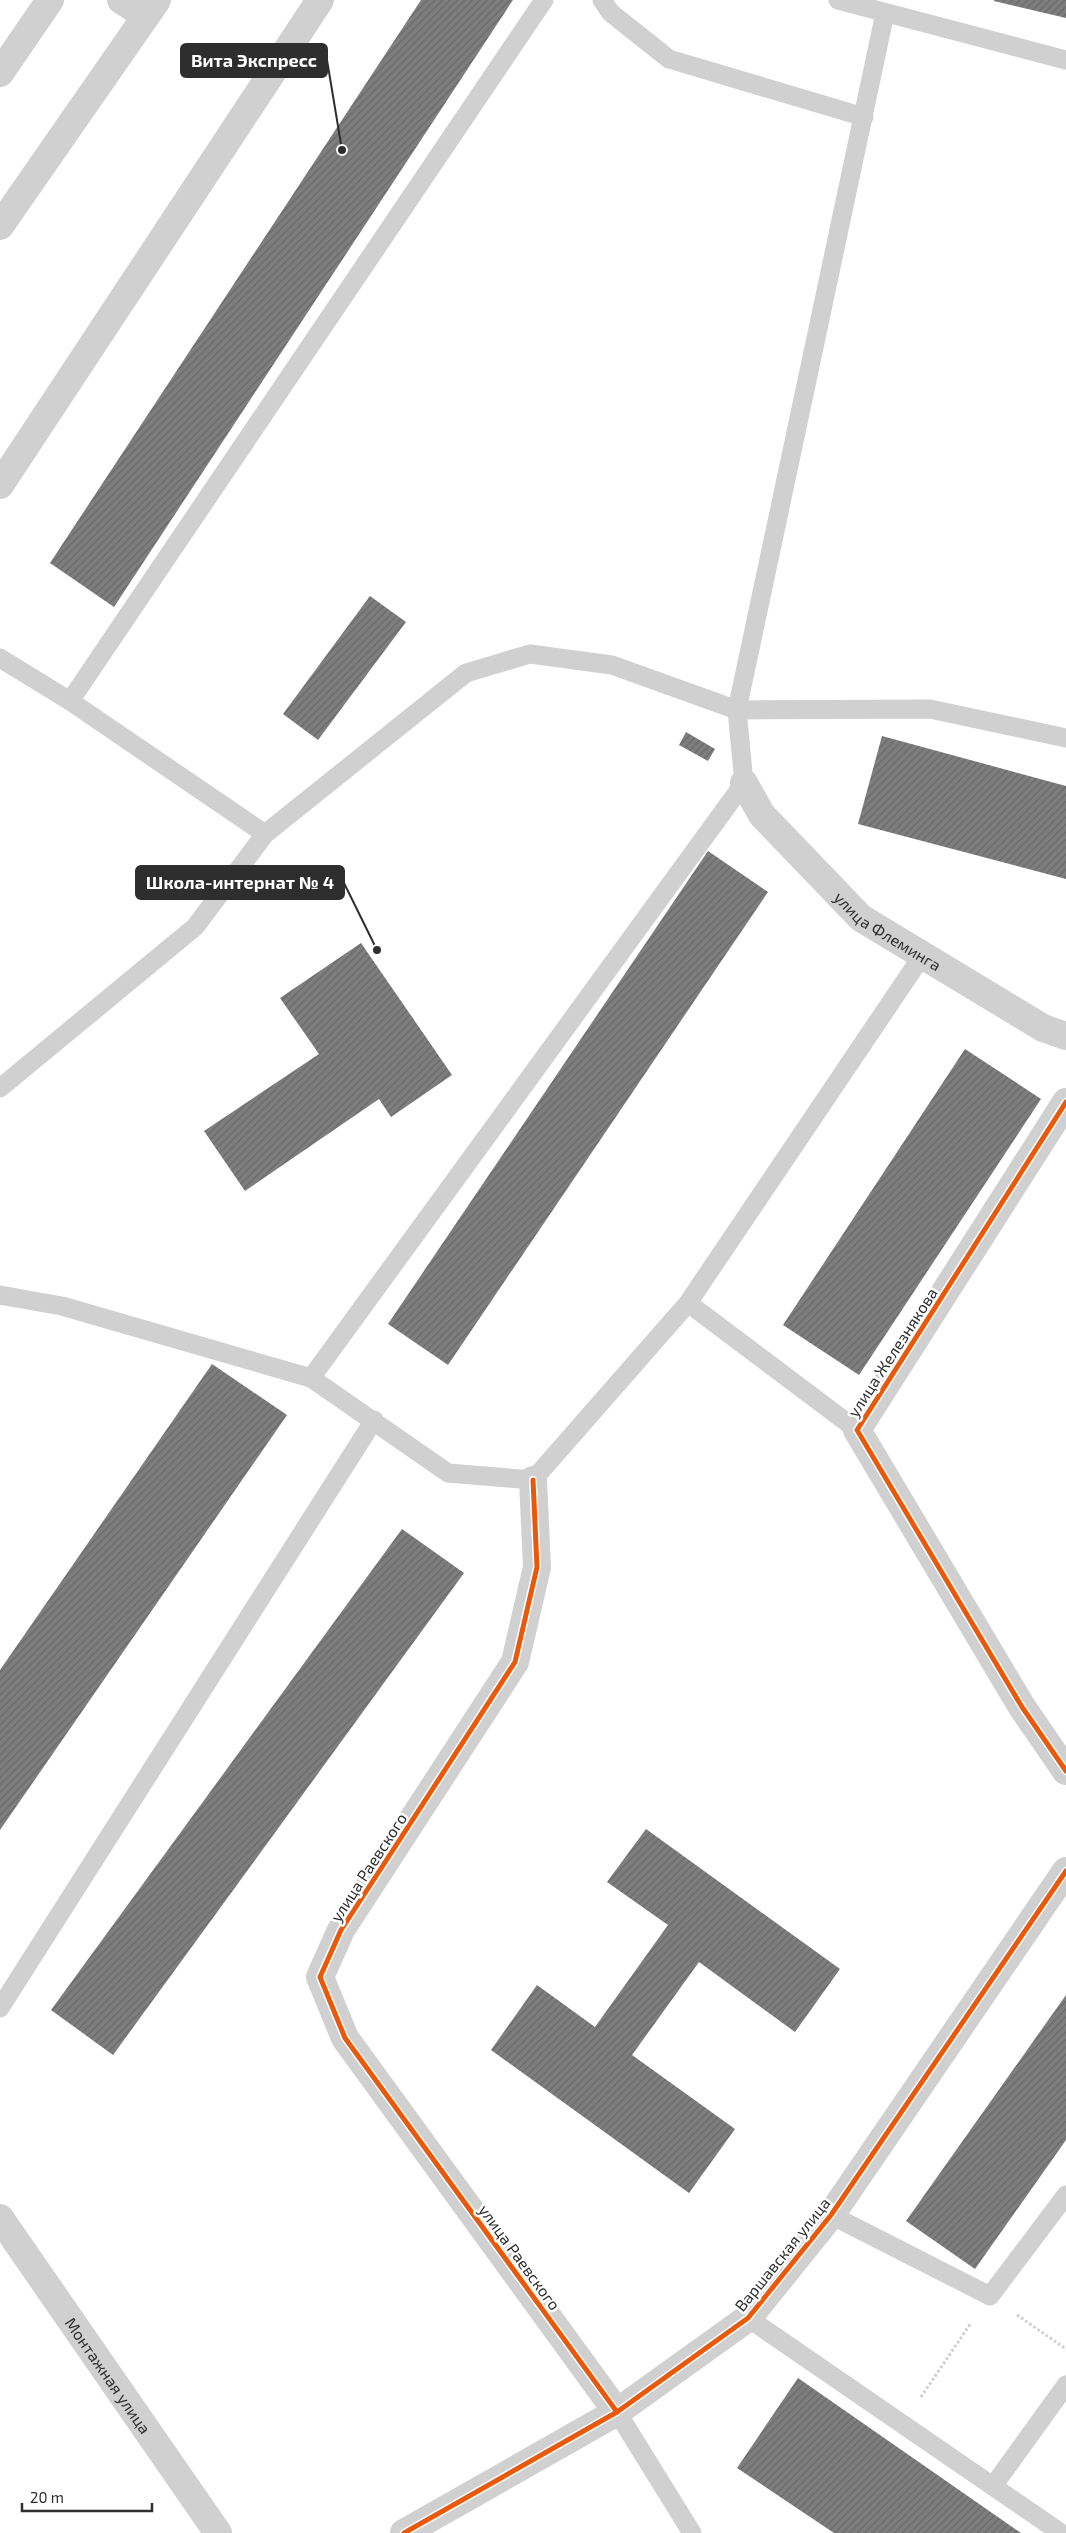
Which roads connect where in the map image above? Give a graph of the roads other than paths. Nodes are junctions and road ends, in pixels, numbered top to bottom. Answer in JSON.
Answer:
{"nodes":[{"id":1,"x":50,"y":0,"type":"edge"},
{"id":2,"x":121,"y":0,"type":"edge"},
{"id":3,"x":320,"y":0,"type":"edge"},
{"id":4,"x":544,"y":0,"type":"edge"},
{"id":5,"x":602,"y":0,"type":"edge"},
{"id":6,"x":838,"y":0,"type":"edge"},
{"id":7,"x":152,"y":8,"type":"edge"},
{"id":8,"x":885,"y":13,"type":"junction"},
{"id":9,"x":1066,"y":60,"type":"edge"},
{"id":10,"x":0,"y":73,"type":"edge"},
{"id":11,"x":864,"y":117,"type":"junction"},
{"id":12,"x":0,"y":226,"type":"edge"},
{"id":13,"x":0,"y":485,"type":"edge"},
{"id":14,"x":0,"y":658,"type":"edge"},
{"id":15,"x":70,"y":701,"type":"junction"},
{"id":16,"x":737,"y":710,"type":"junction"},
{"id":17,"x":1066,"y":738,"type":"edge"},
{"id":18,"x":744,"y":783,"type":"junction"},
{"id":19,"x":265,"y":834,"type":"junction"},
{"id":20,"x":922,"y":956,"type":"junction"},
{"id":21,"x":1066,"y":1036,"type":"edge"},
{"id":22,"x":0,"y":1088,"type":"edge"},
{"id":23,"x":1066,"y":1102,"type":"edge"},
{"id":24,"x":0,"y":1296,"type":"edge"},
{"id":25,"x":688,"y":1303,"type":"junction"},
{"id":26,"x":311,"y":1378,"type":"junction"},
{"id":27,"x":374,"y":1420,"type":"junction"},
{"id":28,"x":857,"y":1430,"type":"junction"},
{"id":29,"x":533,"y":1480,"type":"junction"},
{"id":30,"x":1066,"y":1771,"type":"edge"},
{"id":31,"x":1066,"y":1871,"type":"edge"},
{"id":32,"x":0,"y":2008,"type":"edge"},
{"id":33,"x":1066,"y":2194,"type":"edge"},
{"id":34,"x":831,"y":2215,"type":"junction"},
{"id":35,"x":0,"y":2218,"type":"edge"},
{"id":36,"x":748,"y":2318,"type":"junction"},
{"id":37,"x":1066,"y":2385,"type":"edge"},
{"id":38,"x":617,"y":2412,"type":"junction"},
{"id":39,"x":993,"y":2486,"type":"junction"},
{"id":40,"x":218,"y":2533,"type":"edge"},
{"id":41,"x":404,"y":2533,"type":"edge"},
{"id":42,"x":692,"y":2533,"type":"edge"},
{"id":43,"x":1061,"y":2533,"type":"edge"}],
"edges":[{"from":1,"to":10,"type":"street"},
{"from":2,"to":7,"type":"street"},
{"from":3,"to":13,"type":"street"},
{"from":4,"to":15,"type":"lane"},
{"from":5,"to":11,"type":"lane"},
{"from":6,"to":8,"type":"lane"},
{"from":7,"to":12,"type":"street"},
{"from":8,"to":9,"type":"lane"},
{"from":8,"to":11,"type":"lane"},
{"from":11,"to":16,"type":"lane"},
{"from":14,"to":15,"type":"lane"},
{"from":15,"to":19,"type":"lane"},
{"from":16,"to":17,"type":"lane"},
{"from":16,"to":18,"type":"lane"},
{"from":16,"to":19,"type":"lane"},
{"from":18,"to":20,"type":"street","name":"улица Флеминга"},
{"from":18,"to":26,"type":"lane"},
{"from":19,"to":22,"type":"lane"},
{"from":20,"to":21,"type":"street","name":"улица Флеминга"},
{"from":20,"to":25,"type":"lane"},
{"from":23,"to":28,"type":"street","name":"улица Железнякова"},
{"from":24,"to":26,"type":"lane"},
{"from":25,"to":28,"type":"lane"},
{"from":25,"to":29,"type":"lane"},
{"from":26,"to":27,"type":"lane"},
{"from":27,"to":29,"type":"lane"},
{"from":27,"to":32,"type":"lane"},
{"from":28,"to":30,"type":"street","name":"улица Железнякова"},
{"from":29,"to":38,"type":"street","name":"улица Раевского"},
{"from":31,"to":34,"type":"street","name":"Варшавская улица"},
{"from":33,"to":34,"type":"lane"},
{"from":34,"to":36,"type":"street","name":"Варшавская улица"},
{"from":35,"to":40,"type":"street","name":"Монтажная улица"},
{"from":36,"to":38,"type":"street","name":"Варшавская улица"},
{"from":36,"to":39,"type":"lane"},
{"from":37,"to":39,"type":"lane"},
{"from":38,"to":41,"type":"street","name":"Варшавская улица"},
{"from":38,"to":42,"type":"lane"},
{"from":39,"to":43,"type":"lane"}]}
